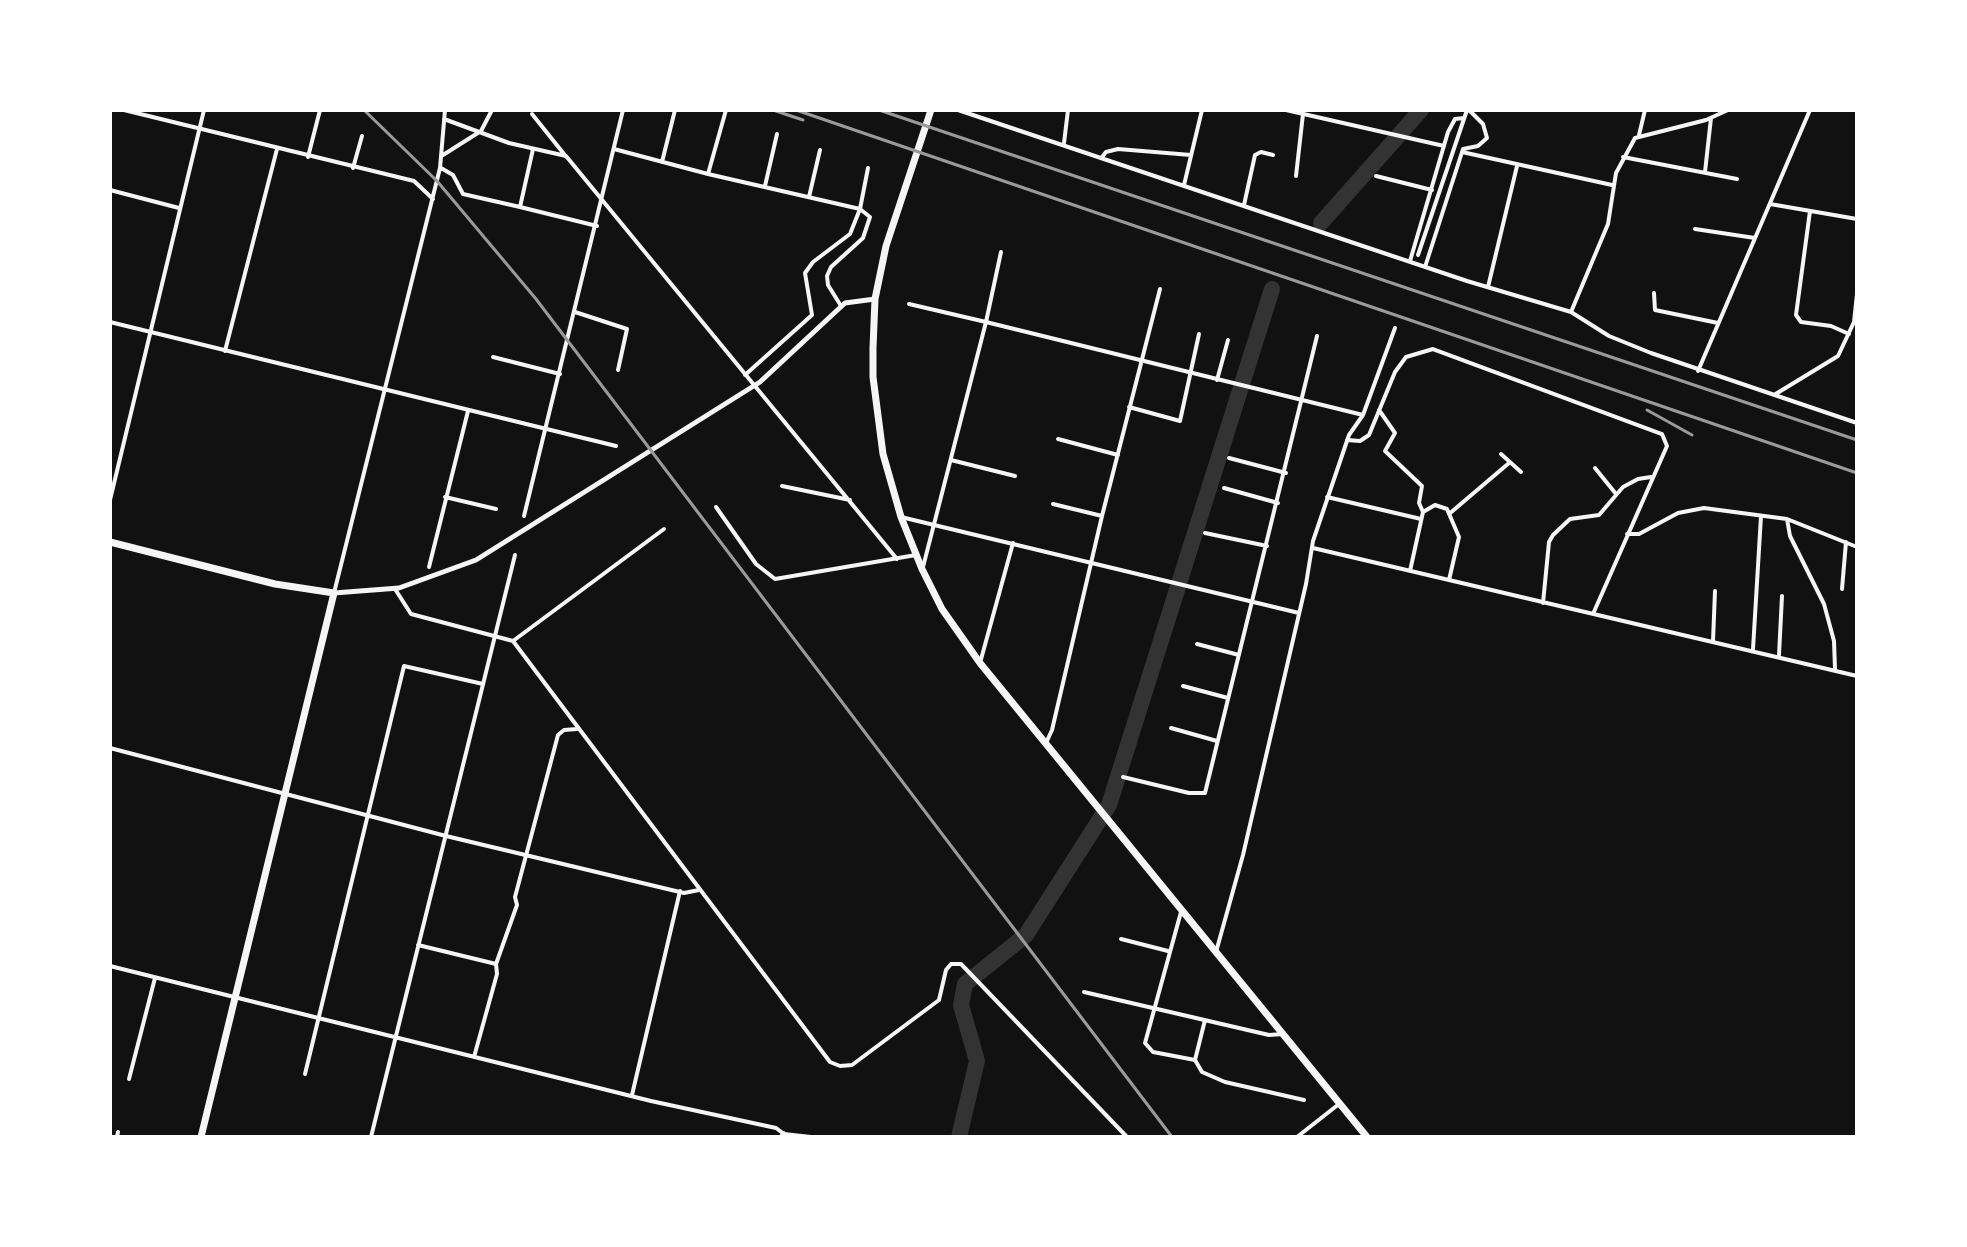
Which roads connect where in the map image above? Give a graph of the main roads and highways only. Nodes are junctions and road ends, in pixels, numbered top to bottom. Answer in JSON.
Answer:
{"nodes":[{"id":1,"x":931,"y":110,"type":"edge"},
{"id":2,"x":110,"y":542,"type":"edge"},
{"id":3,"x":201,"y":1137,"type":"edge"},
{"id":4,"x":1367,"y":1137,"type":"edge"}],
"edges":[{"from":1,"to":4,"type":"main road"},
{"from":2,"to":3,"type":"main road"}]}
